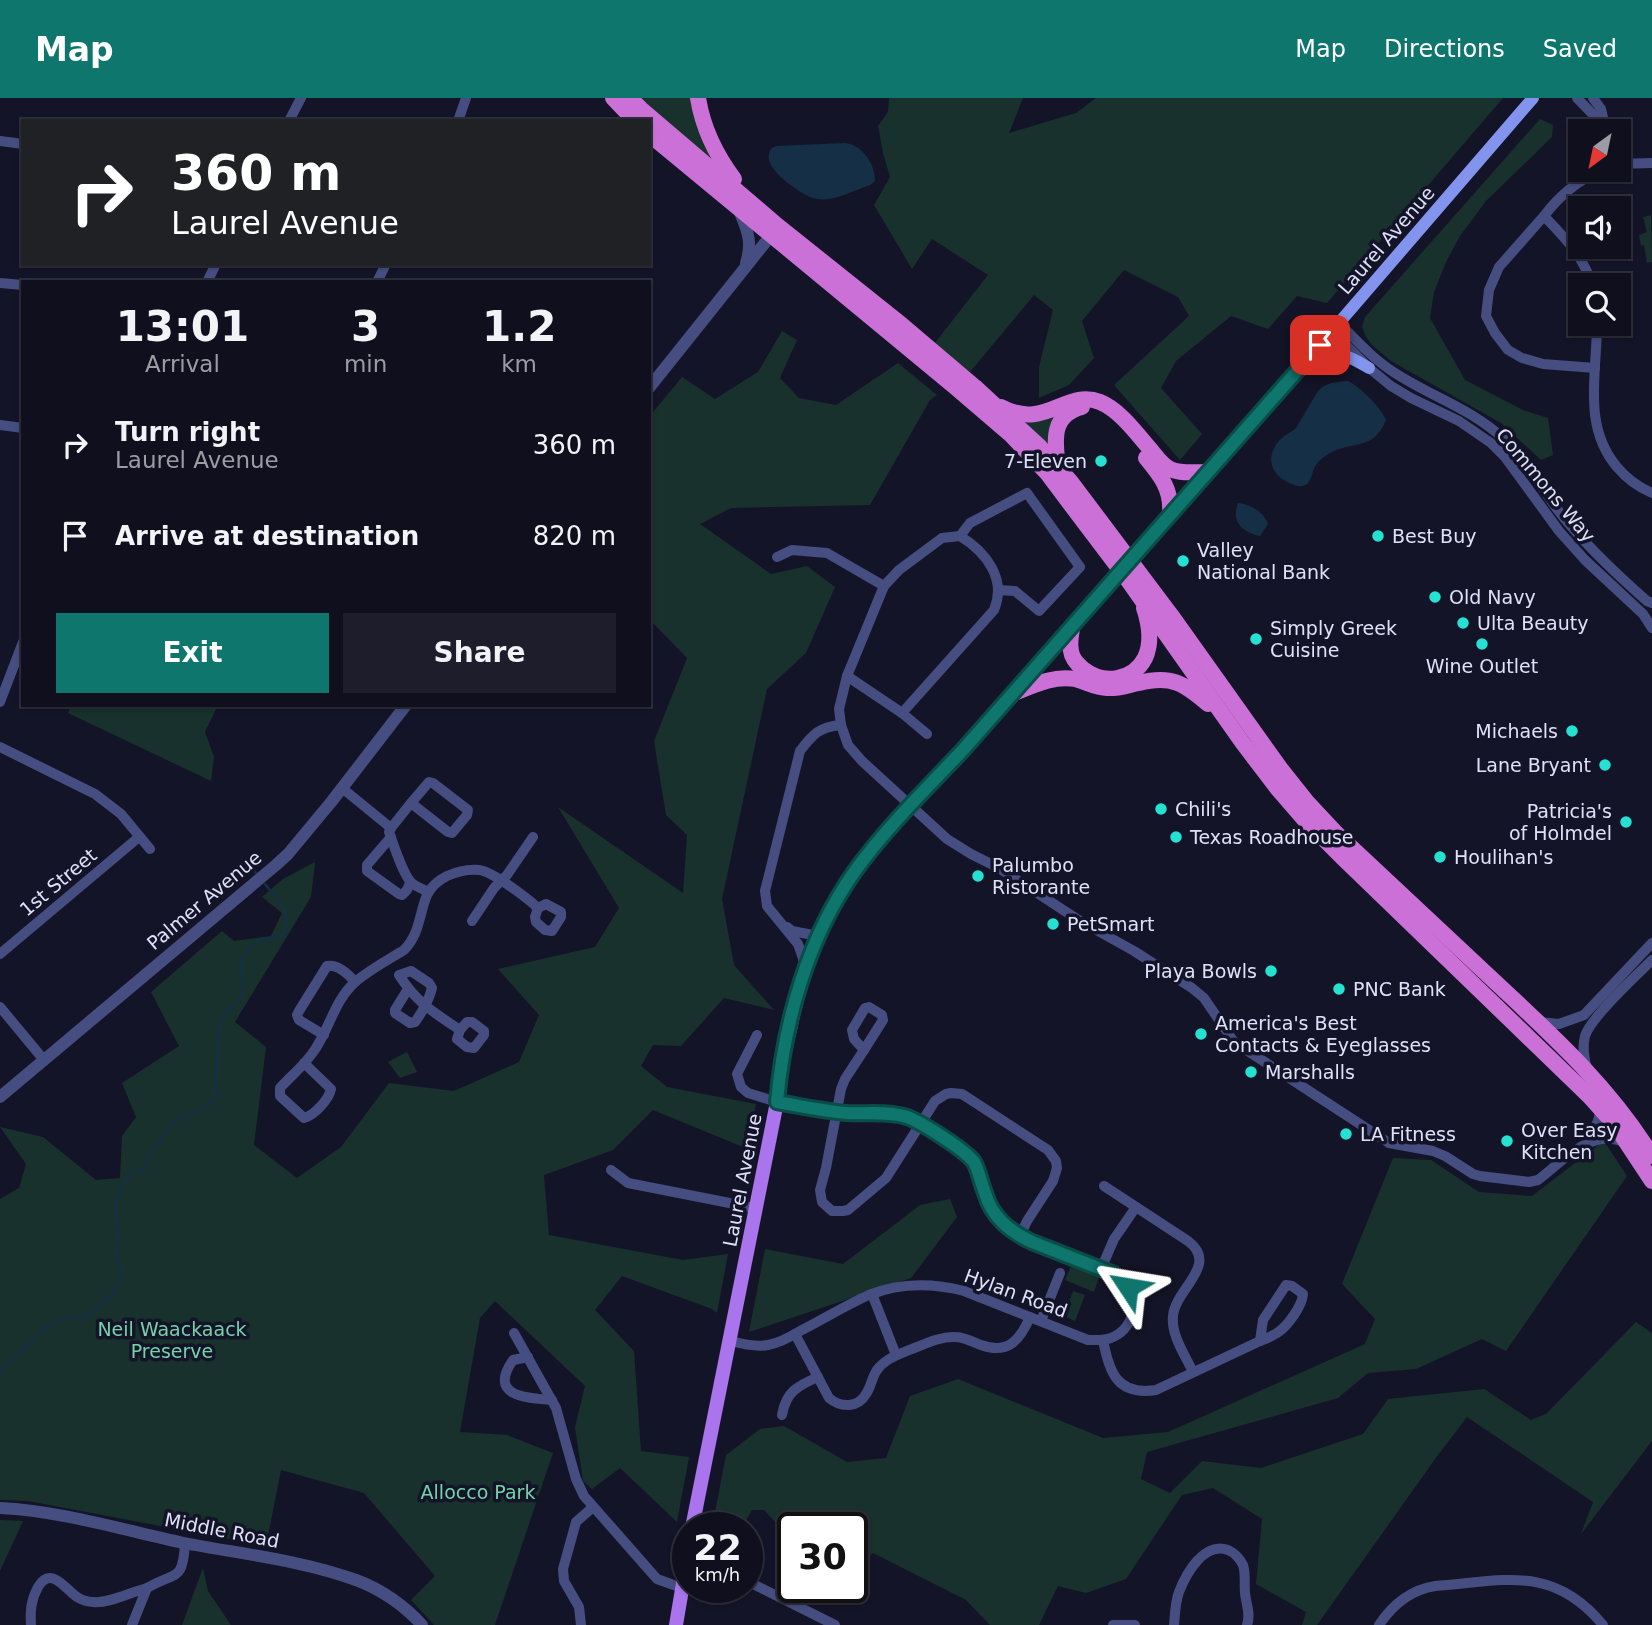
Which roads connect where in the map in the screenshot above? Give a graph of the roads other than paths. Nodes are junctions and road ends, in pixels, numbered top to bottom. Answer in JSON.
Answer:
{"nodes":[{"id":1,"x":301,"y":98,"type":"edge"},
{"id":2,"x":466,"y":98,"type":"edge"},
{"id":3,"x":612,"y":98,"type":"edge"},
{"id":4,"x":630,"y":98,"type":"edge"},
{"id":5,"x":698,"y":98,"type":"edge"},
{"id":6,"x":1533,"y":98,"type":"edge"},
{"id":7,"x":1577,"y":98,"type":"edge"},
{"id":8,"x":1593,"y":98,"type":"edge"},
{"id":9,"x":290,"y":119,"type":"edge"},
{"id":10,"x":459,"y":119,"type":"edge"},
{"id":11,"x":633,"y":119,"type":"edge"},
{"id":12,"x":1596,"y":119,"type":"edge"},
{"id":13,"x":1603,"y":119,"type":"edge"},
{"id":14,"x":651,"y":137,"type":"edge"},
{"id":15,"x":0,"y":141,"type":"edge"},
{"id":16,"x":21,"y":144,"type":"edge"},
{"id":17,"x":1652,"y":163,"type":"edge"},
{"id":18,"x":1631,"y":164,"type":"edge"},
{"id":19,"x":1580,"y":182,"type":"edge"},
{"id":20,"x":756,"y":206,"type":"junction"},
{"id":21,"x":739,"y":210,"type":"junction"},
{"id":22,"x":1544,"y":216,"type":"junction"},
{"id":23,"x":774,"y":230,"type":"junction"},
{"id":24,"x":744,"y":268,"type":"junction"},
{"id":25,"x":1589,"y":273,"type":"edge"},
{"id":26,"x":0,"y":283,"type":"edge"},
{"id":27,"x":21,"y":285,"type":"edge"},
{"id":28,"x":1336,"y":327,"type":"junction"},
{"id":29,"x":1596,"y":336,"type":"edge"},
{"id":30,"x":1308,"y":358,"type":"junction"},
{"id":31,"x":1368,"y":368,"type":"junction"},
{"id":32,"x":1595,"y":368,"type":"junction"},
{"id":33,"x":651,"y":385,"type":"edge"},
{"id":34,"x":989,"y":400,"type":"junction"},
{"id":35,"x":0,"y":425,"type":"edge"},
{"id":36,"x":21,"y":428,"type":"edge"},
{"id":37,"x":1058,"y":468,"type":"junction"},
{"id":38,"x":1207,"y":472,"type":"junction"},
{"id":39,"x":1652,"y":493,"type":"edge"},
{"id":40,"x":1170,"y":514,"type":"junction"},
{"id":41,"x":960,"y":536,"type":"junction"},
{"id":42,"x":777,"y":557,"type":"dead end"},
{"id":43,"x":1125,"y":566,"type":"junction"},
{"id":44,"x":884,"y":586,"type":"junction"},
{"id":45,"x":998,"y":590,"type":"junction"},
{"id":46,"x":1137,"y":593,"type":"junction"},
{"id":47,"x":1652,"y":603,"type":"edge"},
{"id":48,"x":1073,"y":624,"type":"junction"},
{"id":49,"x":1652,"y":628,"type":"edge"},
{"id":50,"x":21,"y":647,"type":"edge"},
{"id":51,"x":847,"y":676,"type":"junction"},
{"id":52,"x":1012,"y":694,"type":"junction"},
{"id":53,"x":0,"y":702,"type":"edge"},
{"id":54,"x":403,"y":707,"type":"edge"},
{"id":55,"x":902,"y":713,"type":"junction"},
{"id":56,"x":841,"y":725,"type":"junction"},
{"id":57,"x":927,"y":734,"type":"dead end"},
{"id":58,"x":1242,"y":742,"type":"junction"},
{"id":59,"x":0,"y":747,"type":"edge"},
{"id":60,"x":342,"y":788,"type":"junction"},
{"id":61,"x":411,"y":803,"type":"junction"},
{"id":62,"x":911,"y":805,"type":"junction"},
{"id":63,"x":391,"y":832,"type":"junction"},
{"id":64,"x":139,"y":837,"type":"junction"},
{"id":65,"x":533,"y":837,"type":"dead end"},
{"id":66,"x":150,"y":849,"type":"dead end"},
{"id":67,"x":501,"y":881,"type":"junction"},
{"id":68,"x":410,"y":883,"type":"junction"},
{"id":69,"x":428,"y":892,"type":"junction"},
{"id":70,"x":538,"y":908,"type":"junction"},
{"id":71,"x":778,"y":920,"type":"junction"},
{"id":72,"x":472,"y":921,"type":"dead end"},
{"id":73,"x":818,"y":936,"type":"junction"},
{"id":74,"x":1652,"y":943,"type":"edge"},
{"id":75,"x":0,"y":954,"type":"edge"},
{"id":76,"x":1652,"y":960,"type":"edge"},
{"id":77,"x":804,"y":971,"type":"junction"},
{"id":78,"x":355,"y":982,"type":"junction"},
{"id":79,"x":408,"y":989,"type":"junction"},
{"id":80,"x":425,"y":1006,"type":"junction"},
{"id":81,"x":0,"y":1007,"type":"edge"},
{"id":82,"x":1538,"y":1022,"type":"junction"},
{"id":83,"x":460,"y":1030,"type":"dead end"},
{"id":84,"x":324,"y":1035,"type":"junction"},
{"id":85,"x":757,"y":1035,"type":"dead end"},
{"id":86,"x":864,"y":1050,"type":"dead end"},
{"id":87,"x":44,"y":1060,"type":"junction"},
{"id":88,"x":304,"y":1063,"type":"junction"},
{"id":89,"x":1587,"y":1070,"type":"junction"},
{"id":90,"x":0,"y":1097,"type":"edge"},
{"id":91,"x":777,"y":1102,"type":"junction"},
{"id":92,"x":1601,"y":1109,"type":"junction"},
{"id":93,"x":836,"y":1111,"type":"junction"},
{"id":94,"x":921,"y":1125,"type":"junction"},
{"id":95,"x":1587,"y":1143,"type":"junction"},
{"id":96,"x":1628,"y":1143,"type":"junction"},
{"id":97,"x":1652,"y":1156,"type":"edge"},
{"id":98,"x":611,"y":1170,"type":"dead end"},
{"id":99,"x":1652,"y":1181,"type":"edge"},
{"id":100,"x":1104,"y":1186,"type":"dead end"},
{"id":101,"x":1136,"y":1207,"type":"junction"},
{"id":102,"x":755,"y":1209,"type":"junction"},
{"id":103,"x":1020,"y":1236,"type":"junction"},
{"id":104,"x":1101,"y":1269,"type":"junction"},
{"id":105,"x":1060,"y":1273,"type":"dead end"},
{"id":106,"x":872,"y":1294,"type":"junction"},
{"id":107,"x":1030,"y":1317,"type":"junction"},
{"id":108,"x":1041,"y":1321,"type":"junction"},
{"id":109,"x":514,"y":1333,"type":"dead end"},
{"id":110,"x":794,"y":1335,"type":"junction"},
{"id":111,"x":1103,"y":1340,"type":"junction"},
{"id":112,"x":731,"y":1341,"type":"junction"},
{"id":113,"x":1260,"y":1341,"type":"junction"},
{"id":114,"x":896,"y":1355,"type":"junction"},
{"id":115,"x":528,"y":1357,"type":"junction"},
{"id":116,"x":1193,"y":1372,"type":"junction"},
{"id":117,"x":818,"y":1377,"type":"junction"},
{"id":118,"x":551,"y":1400,"type":"junction"},
{"id":119,"x":782,"y":1415,"type":"dead end"},
{"id":120,"x":593,"y":1507,"type":"junction"},
{"id":121,"x":0,"y":1508,"type":"edge"},
{"id":122,"x":695,"y":1512,"type":"edge"},
{"id":123,"x":185,"y":1543,"type":"junction"},
{"id":124,"x":672,"y":1584,"type":"edge"},
{"id":125,"x":147,"y":1588,"type":"junction"},
{"id":126,"x":763,"y":1589,"type":"edge"},
{"id":127,"x":680,"y":1603,"type":"edge"},
{"id":128,"x":31,"y":1625,"type":"edge"},
{"id":129,"x":132,"y":1625,"type":"edge"},
{"id":130,"x":422,"y":1625,"type":"edge"},
{"id":131,"x":581,"y":1625,"type":"edge"},
{"id":132,"x":676,"y":1625,"type":"edge"},
{"id":133,"x":835,"y":1625,"type":"edge"},
{"id":134,"x":1113,"y":1625,"type":"edge"},
{"id":135,"x":1135,"y":1625,"type":"edge"},
{"id":136,"x":1174,"y":1625,"type":"edge"},
{"id":137,"x":1247,"y":1625,"type":"edge"},
{"id":138,"x":1379,"y":1625,"type":"edge"},
{"id":139,"x":1603,"y":1625,"type":"edge"}],
"edges":[{"from":1,"to":9,"type":"street"},
{"from":2,"to":10,"type":"street"},
{"from":3,"to":11,"type":"highway"},
{"from":4,"to":20,"type":"highway"},
{"from":5,"to":20,"type":"highway"},
{"from":6,"to":28,"type":"main road","name":"Laurel Avenue"},
{"from":7,"to":12,"type":"street"},
{"from":8,"to":13,"type":"street"},
{"from":14,"to":21,"type":"highway"},
{"from":15,"to":16,"type":"street"},
{"from":17,"to":18,"type":"street"},
{"from":19,"to":22,"type":"street"},
{"from":20,"to":23,"type":"highway"},
{"from":21,"to":23,"type":"highway"},
{"from":21,"to":24,"type":"street"},
{"from":22,"to":25,"type":"street"},
{"from":22,"to":32,"type":"street"},
{"from":23,"to":24,"type":"street"},
{"from":23,"to":34,"type":"highway"},
{"from":23,"to":43,"type":"highway"},
{"from":24,"to":33,"type":"street"},
{"from":26,"to":27,"type":"street"},
{"from":28,"to":30,"type":"main road","name":"Laurel Avenue"},
{"from":28,"to":31,"type":"street","name":"Commons Way"},
{"from":28,"to":47,"type":"street","name":"Commons Way"},
{"from":29,"to":32,"type":"street"},
{"from":30,"to":31,"type":"main road"},
{"from":30,"to":38,"type":"main road","name":"Laurel Avenue"},
{"from":31,"to":49,"type":"street","name":"Commons Way"},
{"from":32,"to":39,"type":"street"},
{"from":34,"to":37,"type":"highway"},
{"from":34,"to":38,"type":"highway"},
{"from":35,"to":36,"type":"street"},
{"from":37,"to":40,"type":"highway"},
{"from":37,"to":43,"type":"highway"},
{"from":38,"to":40,"type":"main road","name":"Laurel Avenue"},
{"from":40,"to":43,"type":"main road","name":"Laurel Avenue"},
{"from":41,"to":44,"type":"street"},
{"from":41,"to":45,"type":"street"},
{"from":41,"to":45,"type":"street"},
{"from":42,"to":44,"type":"street"},
{"from":43,"to":46,"type":"highway"},
{"from":43,"to":48,"type":"main road","name":"Laurel Avenue"},
{"from":43,"to":82,"type":"highway"},
{"from":44,"to":51,"type":"street"},
{"from":45,"to":55,"type":"street"},
{"from":46,"to":48,"type":"highway"},
{"from":46,"to":58,"type":"highway"},
{"from":48,"to":52,"type":"main road","name":"Laurel Avenue"},
{"from":50,"to":53,"type":"street"},
{"from":51,"to":55,"type":"street"},
{"from":51,"to":56,"type":"street"},
{"from":52,"to":58,"type":"highway"},
{"from":52,"to":62,"type":"main road","name":"Laurel Avenue"},
{"from":54,"to":60,"type":"street","name":"Palmer Avenue"},
{"from":55,"to":57,"type":"street"},
{"from":56,"to":62,"type":"street"},
{"from":56,"to":71,"type":"street"},
{"from":58,"to":92,"type":"highway"},
{"from":59,"to":64,"type":"street"},
{"from":60,"to":63,"type":"street"},
{"from":60,"to":87,"type":"street","name":"Palmer Avenue"},
{"from":61,"to":61,"type":"street"},
{"from":61,"to":63,"type":"street"},
{"from":62,"to":73,"type":"main road","name":"Laurel Avenue"},
{"from":62,"to":95,"type":"street"},
{"from":63,"to":68,"type":"street"},
{"from":63,"to":68,"type":"street"},
{"from":64,"to":66,"type":"street"},
{"from":64,"to":75,"type":"street","name":"1st Street"},
{"from":65,"to":67,"type":"street"},
{"from":67,"to":69,"type":"street"},
{"from":67,"to":70,"type":"street"},
{"from":67,"to":72,"type":"street"},
{"from":68,"to":69,"type":"street"},
{"from":69,"to":78,"type":"street"},
{"from":70,"to":70,"type":"street"},
{"from":71,"to":73,"type":"street"},
{"from":71,"to":77,"type":"street"},
{"from":73,"to":77,"type":"main road","name":"Laurel Avenue"},
{"from":74,"to":82,"type":"street"},
{"from":76,"to":89,"type":"street"},
{"from":77,"to":91,"type":"main road","name":"Laurel Avenue"},
{"from":78,"to":84,"type":"street"},
{"from":78,"to":84,"type":"street"},
{"from":79,"to":80,"type":"street"},
{"from":79,"to":80,"type":"street"},
{"from":79,"to":80,"type":"street"},
{"from":80,"to":83,"type":"street"},
{"from":81,"to":87,"type":"street"},
{"from":82,"to":89,"type":"highway"},
{"from":84,"to":88,"type":"street"},
{"from":85,"to":91,"type":"street"},
{"from":86,"to":93,"type":"street"},
{"from":87,"to":90,"type":"street","name":"Palmer Avenue"},
{"from":88,"to":88,"type":"street"},
{"from":89,"to":97,"type":"highway"},
{"from":91,"to":93,"type":"street"},
{"from":91,"to":102,"type":"main road","name":"Laurel Avenue"},
{"from":92,"to":95,"type":"street"},
{"from":92,"to":96,"type":"highway"},
{"from":93,"to":94,"type":"street"},
{"from":93,"to":94,"type":"street"},
{"from":94,"to":103,"type":"street"},
{"from":94,"to":103,"type":"street"},
{"from":95,"to":96,"type":"street"},
{"from":96,"to":99,"type":"highway"},
{"from":98,"to":102,"type":"street"},
{"from":100,"to":101,"type":"street"},
{"from":101,"to":104,"type":"street"},
{"from":101,"to":116,"type":"street"},
{"from":102,"to":112,"type":"main road","name":"Laurel Avenue"},
{"from":103,"to":104,"type":"street"},
{"from":104,"to":111,"type":"street"},
{"from":105,"to":108,"type":"street"},
{"from":106,"to":107,"type":"street","name":"Hylan Road"},
{"from":106,"to":110,"type":"street","name":"Hylan Road"},
{"from":106,"to":114,"type":"street"},
{"from":107,"to":108,"type":"street","name":"Hylan Road"},
{"from":107,"to":114,"type":"street"},
{"from":108,"to":111,"type":"street","name":"Hylan Road"},
{"from":109,"to":115,"type":"street"},
{"from":110,"to":112,"type":"street","name":"Hylan Road"},
{"from":110,"to":117,"type":"street"},
{"from":111,"to":116,"type":"street"},
{"from":112,"to":122,"type":"main road","name":"Laurel Avenue"},
{"from":113,"to":113,"type":"street"},
{"from":113,"to":116,"type":"street"},
{"from":114,"to":117,"type":"street"},
{"from":115,"to":118,"type":"street"},
{"from":115,"to":118,"type":"street"},
{"from":117,"to":119,"type":"street"},
{"from":118,"to":120,"type":"street"},
{"from":120,"to":124,"type":"street"},
{"from":120,"to":131,"type":"street"},
{"from":121,"to":123,"type":"street","name":"Middle Road"},
{"from":123,"to":125,"type":"street"},
{"from":123,"to":130,"type":"street","name":"Middle Road"},
{"from":125,"to":128,"type":"street"},
{"from":125,"to":129,"type":"street"},
{"from":126,"to":133,"type":"street"},
{"from":127,"to":132,"type":"main road"},
{"from":134,"to":135,"type":"street"},
{"from":136,"to":137,"type":"street"},
{"from":138,"to":139,"type":"street"}]}
